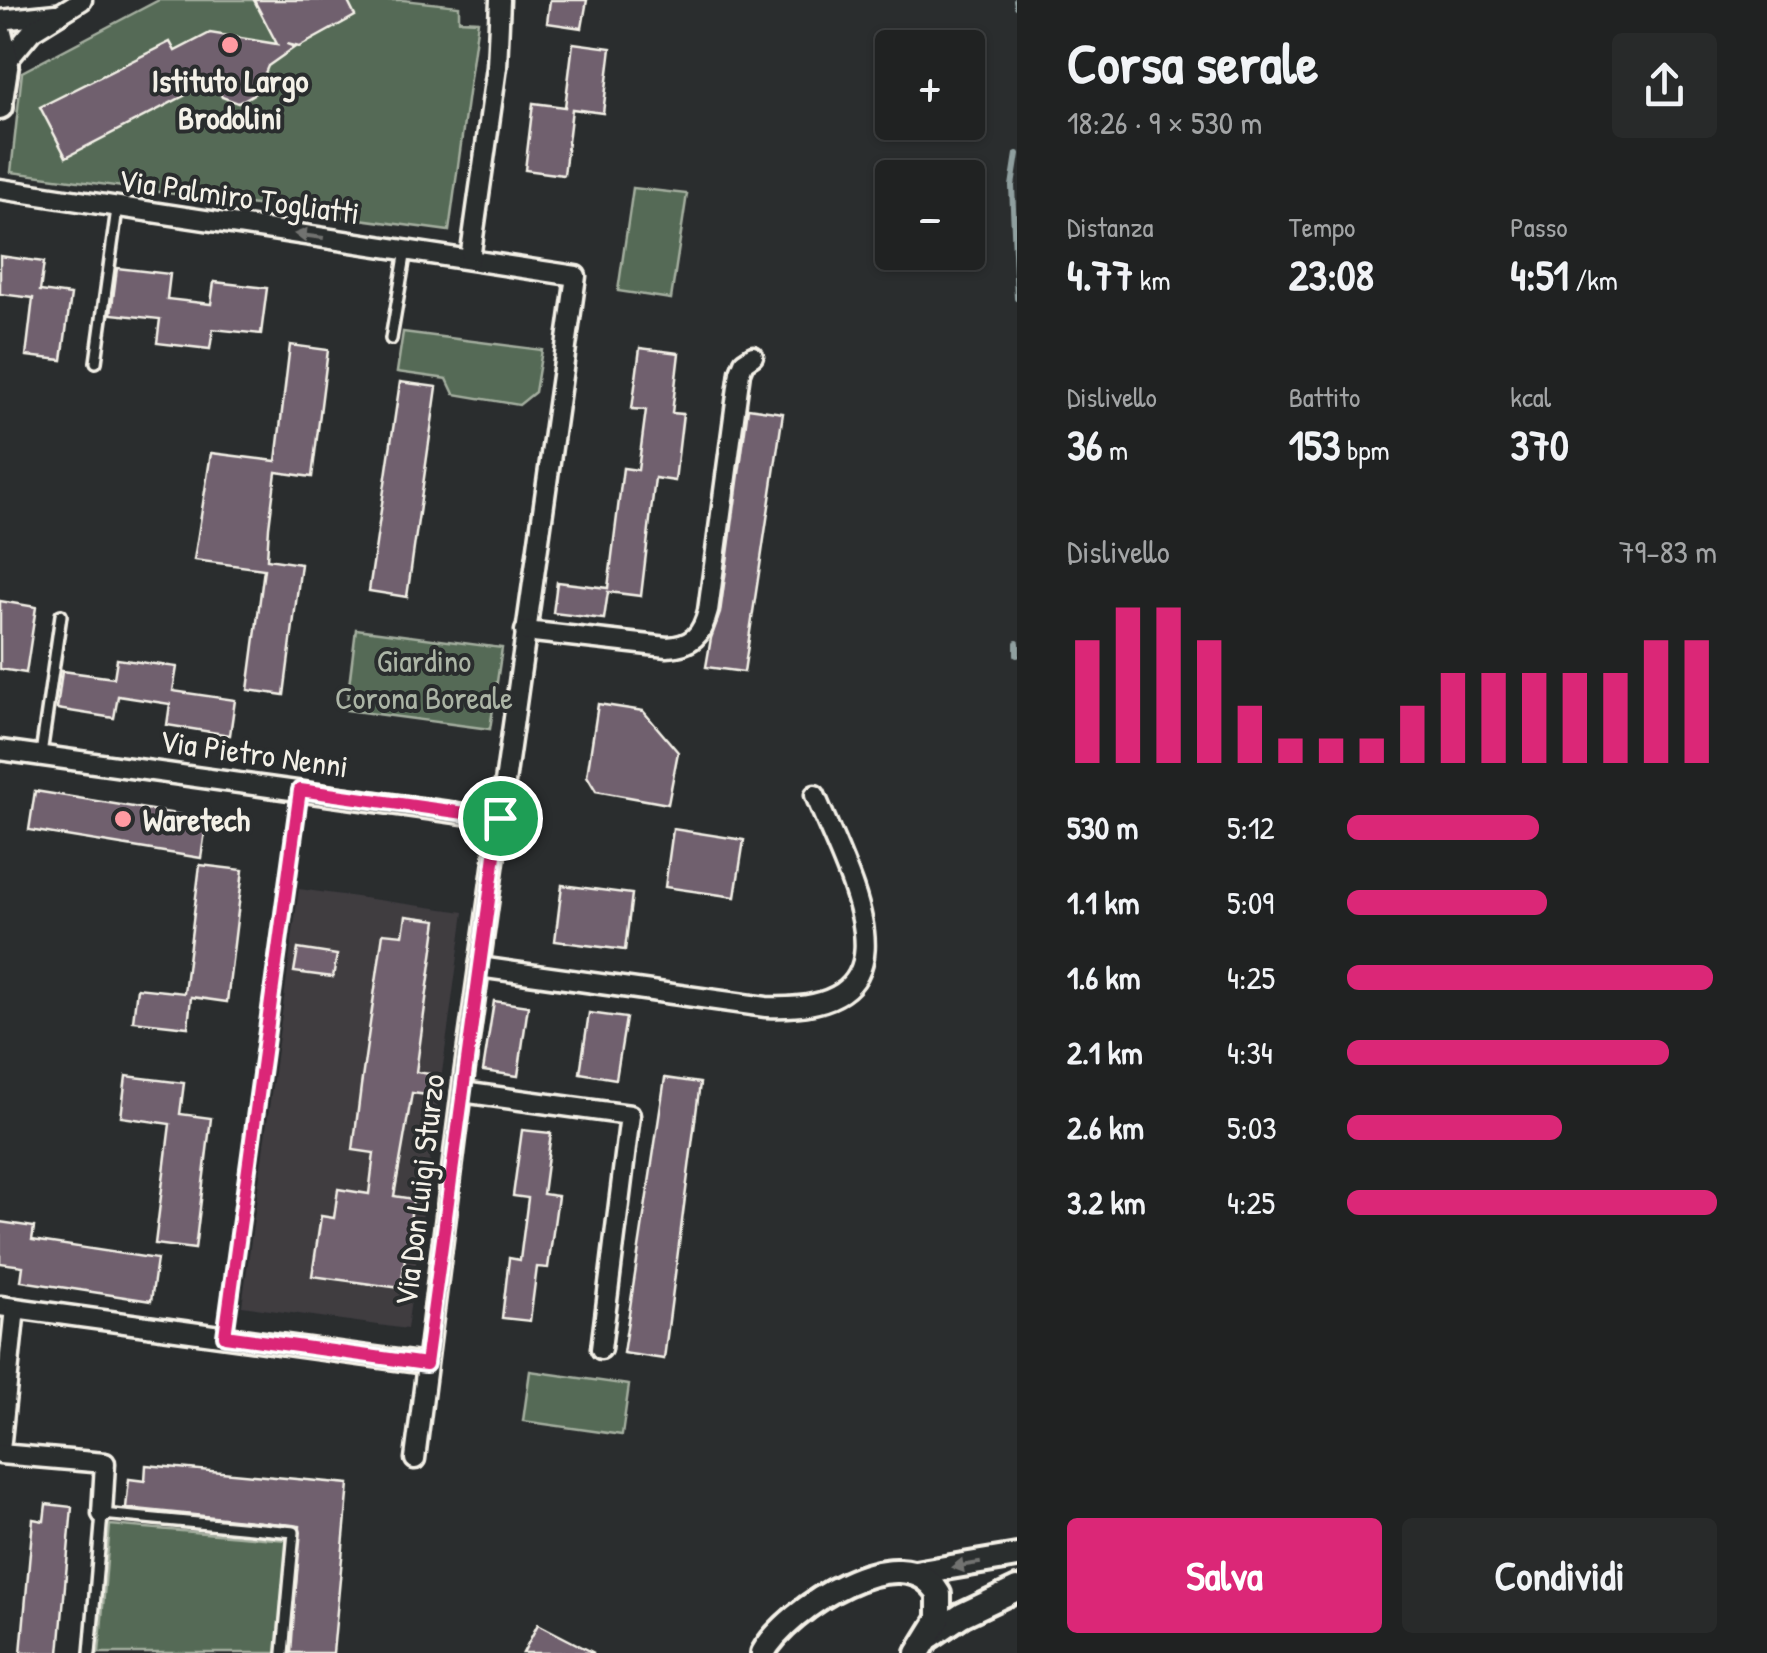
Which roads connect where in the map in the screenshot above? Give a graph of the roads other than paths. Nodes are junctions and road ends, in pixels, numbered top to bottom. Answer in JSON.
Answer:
{"nodes":[{"id":1,"x":82,"y":0,"type":"edge"},
{"id":2,"x":500,"y":0,"type":"edge"},
{"id":3,"x":56,"y":14,"type":"junction"},
{"id":4,"x":0,"y":20,"type":"edge"},
{"id":5,"x":0,"y":33,"type":"edge"},
{"id":6,"x":8,"y":61,"type":"junction"},
{"id":7,"x":0,"y":107,"type":"edge"},
{"id":8,"x":0,"y":189,"type":"edge"},
{"id":9,"x":117,"y":209,"type":"junction"},
{"id":10,"x":406,"y":250,"type":"junction"},
{"id":11,"x":470,"y":260,"type":"junction"},
{"id":12,"x":576,"y":276,"type":"joint"},
{"id":13,"x":391,"y":339,"type":"dead end"},
{"id":14,"x":753,"y":356,"type":"dead end"},
{"id":15,"x":96,"y":362,"type":"dead end"},
{"id":16,"x":60,"y":614,"type":"dead end"},
{"id":17,"x":525,"y":631,"type":"junction"},
{"id":18,"x":2,"y":750,"type":"edge"},
{"id":19,"x":41,"y":754,"type":"junction"},
{"id":20,"x":300,"y":790,"type":"junction"},
{"id":21,"x":816,"y":794,"type":"dead end"},
{"id":22,"x":500,"y":818,"type":"junction"},
{"id":23,"x":479,"y":967,"type":"junction"},
{"id":24,"x":462,"y":1092,"type":"junction"},
{"id":25,"x":7,"y":1307,"type":"edge"},
{"id":26,"x":225,"y":1336,"type":"junction"},
{"id":27,"x":601,"y":1349,"type":"dead end"},
{"id":28,"x":426,"y":1364,"type":"junction"},
{"id":29,"x":0,"y":1452,"type":"edge"},
{"id":30,"x":415,"y":1459,"type":"dead end"},
{"id":31,"x":102,"y":1514,"type":"junction"},
{"id":32,"x":1017,"y":1556,"type":"edge"},
{"id":33,"x":915,"y":1573,"type":"junction"},
{"id":34,"x":1017,"y":1589,"type":"edge"},
{"id":35,"x":925,"y":1644,"type":"edge"},
{"id":36,"x":90,"y":1653,"type":"edge"},
{"id":37,"x":283,"y":1653,"type":"edge"},
{"id":38,"x":763,"y":1653,"type":"edge"}],
"edges":[{"from":1,"to":3,"type":"street"},
{"from":2,"to":11,"type":"street"},
{"from":3,"to":4,"type":"street"},
{"from":3,"to":6,"type":"street"},
{"from":5,"to":6,"type":"street"},
{"from":6,"to":7,"type":"street"},
{"from":8,"to":9,"type":"street","name":"Via Palmiro Togliatti"},
{"from":10,"to":9,"type":"street","name":"Via Palmiro Togliatti","one_way":true},
{"from":9,"to":15,"type":"lane"},
{"from":10,"to":11,"type":"street","name":"Via Palmiro Togliatti"},
{"from":10,"to":13,"type":"lane"},
{"from":11,"to":12,"type":"street","name":"Via Palmiro Togliatti"},
{"from":12,"to":17,"type":"street","name":"Via Don Luigi Sturzo"},
{"from":14,"to":17,"type":"street"},
{"from":16,"to":19,"type":"lane"},
{"from":17,"to":22,"type":"street","name":"Via Don Luigi Sturzo"},
{"from":18,"to":19,"type":"street","name":"Via Pietro Nenni"},
{"from":19,"to":20,"type":"street","name":"Via Pietro Nenni"},
{"from":20,"to":22,"type":"street","name":"Via Pietro Nenni"},
{"from":20,"to":26,"type":"lane"},
{"from":21,"to":23,"type":"street"},
{"from":22,"to":23,"type":"street","name":"Via Don Luigi Sturzo"},
{"from":23,"to":24,"type":"street","name":"Via Don Luigi Sturzo"},
{"from":24,"to":27,"type":"street"},
{"from":24,"to":28,"type":"street","name":"Via Don Luigi Sturzo"},
{"from":25,"to":26,"type":"street"},
{"from":25,"to":29,"type":"street"},
{"from":26,"to":28,"type":"street"},
{"from":28,"to":30,"type":"street","name":"Via Don Luigi Sturzo"},
{"from":29,"to":31,"type":"street"},
{"from":31,"to":36,"type":"lane"},
{"from":31,"to":37,"type":"lane"},
{"from":32,"to":33,"type":"street","one_way":true},
{"from":33,"to":35,"type":"street"},
{"from":33,"to":38,"type":"street"},
{"from":34,"to":35,"type":"street"}]}
